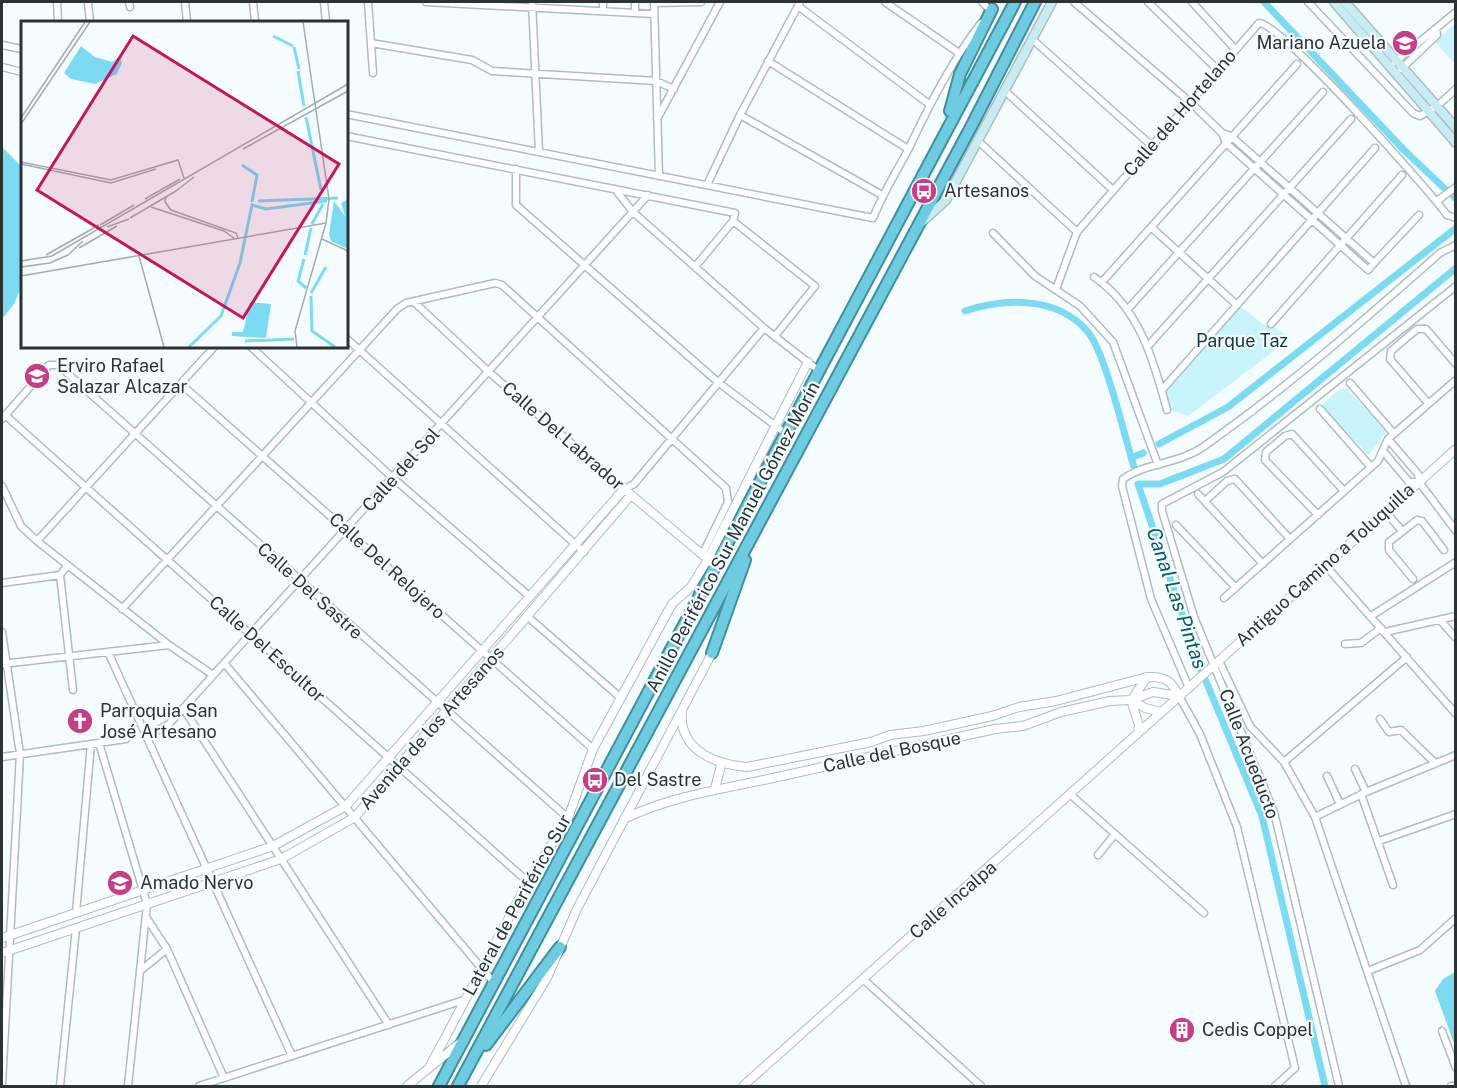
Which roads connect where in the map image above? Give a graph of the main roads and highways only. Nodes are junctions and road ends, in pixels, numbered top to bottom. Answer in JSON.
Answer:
{"nodes":[{"id":1,"x":1015,"y":2,"type":"edge"},
{"id":2,"x":1035,"y":2,"type":"edge"},
{"id":3,"x":1052,"y":2,"type":"edge"},
{"id":4,"x":1334,"y":2,"type":"edge"},
{"id":5,"x":1345,"y":2,"type":"edge"},
{"id":6,"x":993,"y":5,"type":"edge"},
{"id":7,"x":1363,"y":28,"type":"junction"},
{"id":8,"x":1396,"y":67,"type":"junction"},
{"id":9,"x":1455,"y":128,"type":"edge"},
{"id":10,"x":945,"y":130,"type":"junction"},
{"id":11,"x":1455,"y":143,"type":"edge"},
{"id":12,"x":918,"y":227,"type":"junction"},
{"id":13,"x":759,"y":524,"type":"junction"},
{"id":14,"x":712,"y":653,"type":"road end"},
{"id":15,"x":560,"y":947,"type":"road end"},
{"id":16,"x":464,"y":1074,"type":"junction"},
{"id":17,"x":439,"y":1086,"type":"edge"},
{"id":18,"x":458,"y":1086,"type":"edge"}],
"edges":[{"from":1,"to":10,"type":"highway","name":"Anillo Periférico Sur Manuel Gómez Morín"},
{"from":2,"to":12,"type":"highway","name":"Anillo Periférico Sur Manuel Gómez Morín"},
{"from":3,"to":12,"type":"main road"},
{"from":4,"to":7,"type":"main road"},
{"from":5,"to":7,"type":"main road"},
{"from":6,"to":10,"type":"highway"},
{"from":7,"to":8,"type":"main road"},
{"from":8,"to":9,"type":"main road"},
{"from":8,"to":11,"type":"main road"},
{"from":10,"to":17,"type":"highway","name":"Anillo Periférico Sur Manuel Gómez Morín"},
{"from":12,"to":13,"type":"highway","name":"Anillo Periférico Sur Manuel Gómez Morín"},
{"from":13,"to":14,"type":"highway"},
{"from":13,"to":16,"type":"highway","name":"Anillo Periférico Sur Manuel Gómez Morín"},
{"from":15,"to":16,"type":"highway"},
{"from":16,"to":18,"type":"highway","name":"Anillo Periférico Sur Manuel Gómez Morín"}]}
